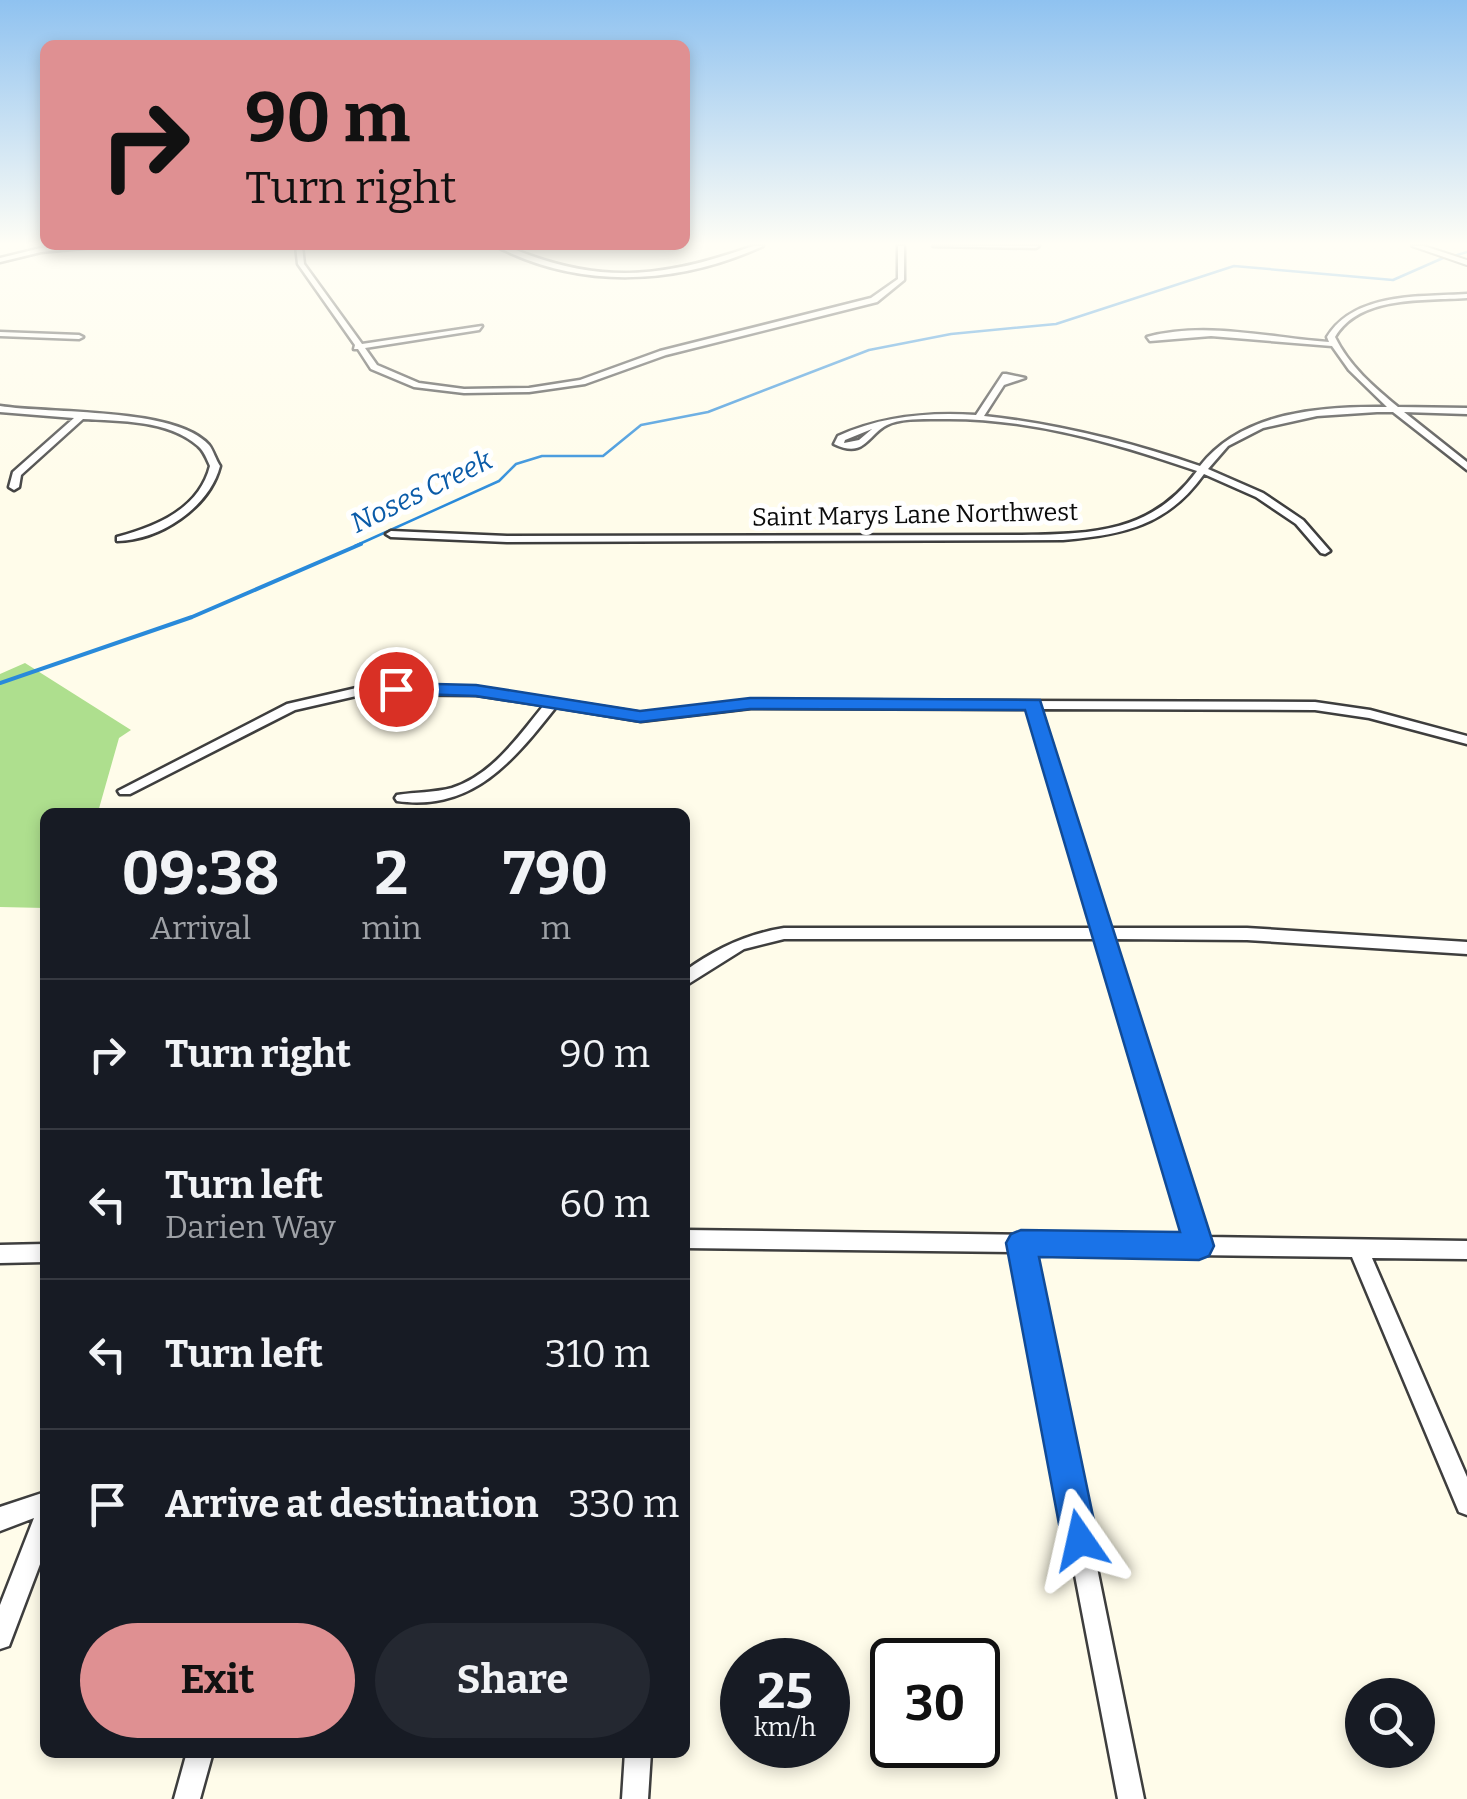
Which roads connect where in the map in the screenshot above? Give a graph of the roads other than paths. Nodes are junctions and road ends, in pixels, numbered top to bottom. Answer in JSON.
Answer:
{"nodes":[{"id":1,"x":345,"y":330,"type":"edge"},
{"id":2,"x":466,"y":330,"type":"edge"},
{"id":3,"x":755,"y":330,"type":"edge"},
{"id":4,"x":1335,"y":330,"type":"edge"},
{"id":5,"x":0,"y":334,"type":"edge"},
{"id":6,"x":1206,"y":335,"type":"junction"},
{"id":7,"x":79,"y":338,"type":"dead end"},
{"id":8,"x":1332,"y":344,"type":"junction"},
{"id":9,"x":357,"y":347,"type":"junction"},
{"id":10,"x":1006,"y":383,"type":"dead end"},
{"id":11,"x":0,"y":409,"type":"edge"},
{"id":12,"x":1398,"y":411,"type":"junction"},
{"id":13,"x":1467,"y":411,"type":"edge"},
{"id":14,"x":80,"y":418,"type":"junction"},
{"id":15,"x":978,"y":418,"type":"junction"},
{"id":16,"x":881,"y":426,"type":"dead end"},
{"id":17,"x":1467,"y":467,"type":"edge"},
{"id":18,"x":1205,"y":468,"type":"junction"},
{"id":19,"x":14,"y":487,"type":"dead end"},
{"id":20,"x":391,"y":534,"type":"dead end"},
{"id":21,"x":121,"y":539,"type":"dead end"},
{"id":22,"x":1325,"y":551,"type":"dead end"},
{"id":23,"x":552,"y":704,"type":"junction"},
{"id":24,"x":1033,"y":704,"type":"junction"},
{"id":25,"x":1467,"y":740,"type":"edge"},
{"id":26,"x":124,"y":790,"type":"dead end"},
{"id":27,"x":402,"y":798,"type":"dead end"},
{"id":28,"x":1104,"y":933,"type":"junction"},
{"id":29,"x":1467,"y":948,"type":"edge"},
{"id":30,"x":690,"y":976,"type":"edge"},
{"id":31,"x":690,"y":1239,"type":"edge"},
{"id":32,"x":1021,"y":1243,"type":"junction"},
{"id":33,"x":1199,"y":1246,"type":"junction"},
{"id":34,"x":1358,"y":1249,"type":"junction"},
{"id":35,"x":1467,"y":1250,"type":"edge"},
{"id":36,"x":40,"y":1253,"type":"edge"},
{"id":37,"x":0,"y":1254,"type":"edge"},
{"id":38,"x":1467,"y":1504,"type":"edge"},
{"id":39,"x":40,"y":1505,"type":"edge"},
{"id":40,"x":0,"y":1519,"type":"edge"},
{"id":41,"x":40,"y":1533,"type":"edge"},
{"id":42,"x":0,"y":1637,"type":"edge"},
{"id":43,"x":198,"y":1758,"type":"edge"},
{"id":44,"x":638,"y":1758,"type":"edge"},
{"id":45,"x":188,"y":1799,"type":"edge"},
{"id":46,"x":635,"y":1799,"type":"edge"},
{"id":47,"x":1131,"y":1799,"type":"edge"}],
"edges":[{"from":1,"to":9,"type":"street"},
{"from":2,"to":9,"type":"street"},
{"from":3,"to":9,"type":"street"},
{"from":4,"to":8,"type":"street"},
{"from":5,"to":7,"type":"street"},
{"from":6,"to":6,"type":"street"},
{"from":6,"to":8,"type":"street"},
{"from":8,"to":12,"type":"street"},
{"from":10,"to":15,"type":"street"},
{"from":11,"to":14,"type":"street"},
{"from":12,"to":13,"type":"street","name":"Saint Marys Lane Northwest"},
{"from":12,"to":17,"type":"street"},
{"from":12,"to":18,"type":"street","name":"Saint Marys Lane Northwest"},
{"from":14,"to":19,"type":"street"},
{"from":14,"to":21,"type":"street"},
{"from":15,"to":16,"type":"street"},
{"from":15,"to":18,"type":"street"},
{"from":18,"to":20,"type":"street","name":"Saint Marys Lane Northwest"},
{"from":18,"to":22,"type":"street"},
{"from":23,"to":24,"type":"street"},
{"from":23,"to":26,"type":"street"},
{"from":23,"to":27,"type":"street"},
{"from":24,"to":25,"type":"street"},
{"from":24,"to":28,"type":"street"},
{"from":28,"to":29,"type":"street"},
{"from":28,"to":30,"type":"street"},
{"from":28,"to":33,"type":"street"},
{"from":31,"to":32,"type":"street"},
{"from":32,"to":33,"type":"street"},
{"from":32,"to":47,"type":"street"},
{"from":33,"to":34,"type":"street"},
{"from":34,"to":35,"type":"street"},
{"from":34,"to":38,"type":"street"},
{"from":36,"to":37,"type":"street"},
{"from":39,"to":40,"type":"street"},
{"from":41,"to":42,"type":"street"},
{"from":43,"to":45,"type":"street"},
{"from":44,"to":46,"type":"street"}]}
